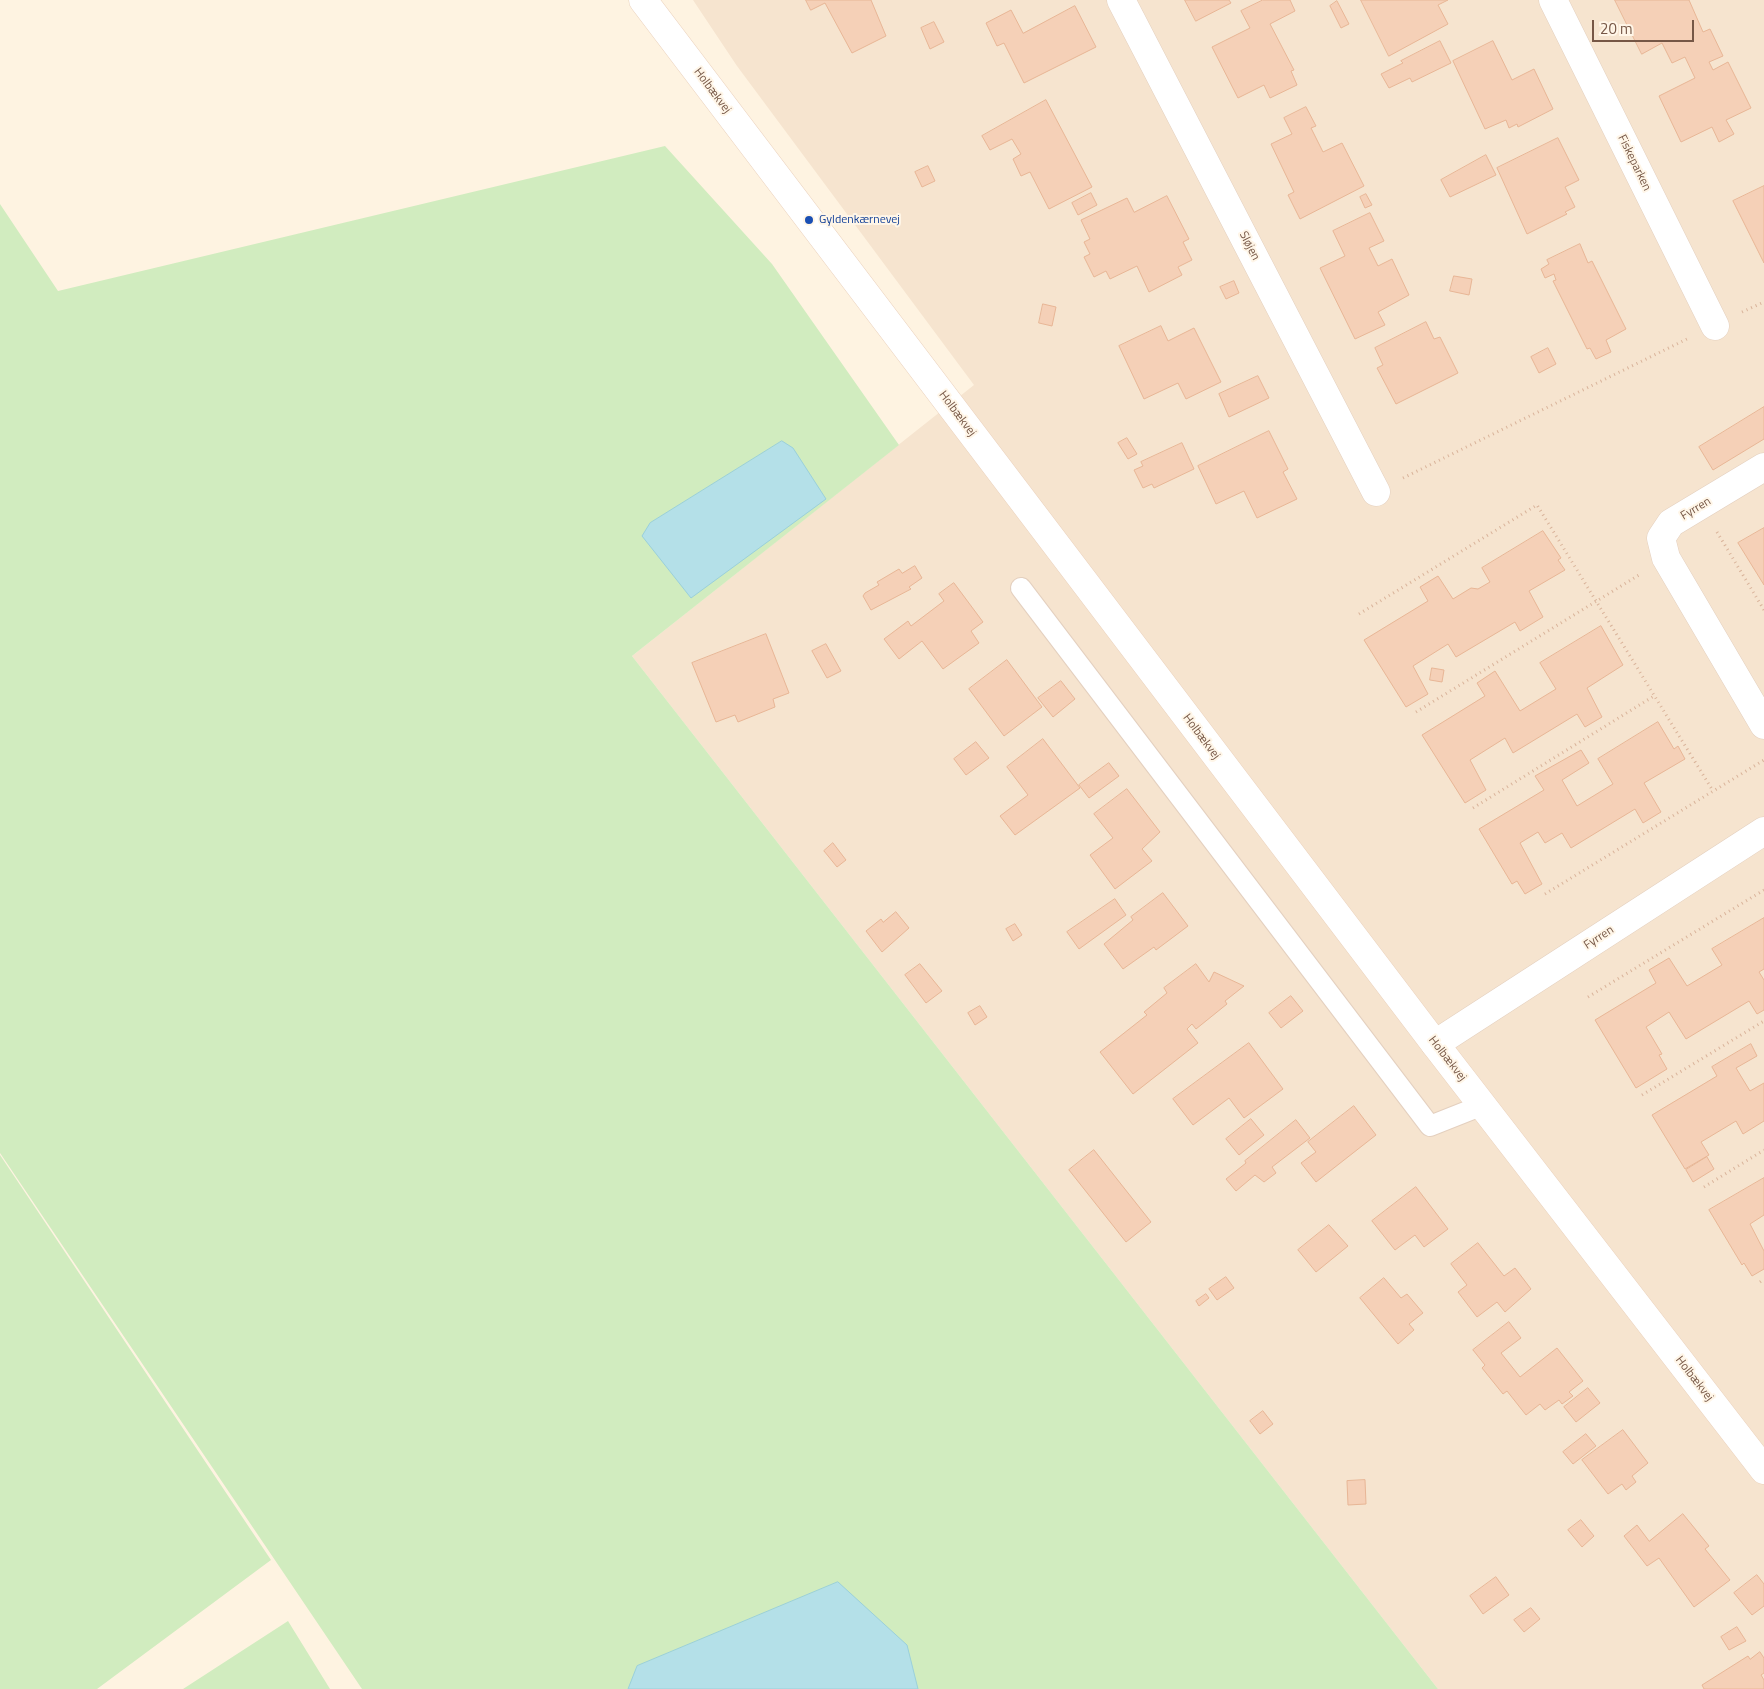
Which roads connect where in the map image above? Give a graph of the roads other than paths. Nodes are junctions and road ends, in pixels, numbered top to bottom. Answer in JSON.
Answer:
{"nodes":[{"id":1,"x":643,"y":0,"type":"edge"},
{"id":2,"x":1121,"y":0,"type":"edge"},
{"id":3,"x":1553,"y":0,"type":"edge"},
{"id":4,"x":1715,"y":326,"type":"road end"},
{"id":5,"x":1764,"y":467,"type":"edge"},
{"id":6,"x":1376,"y":492,"type":"road end"},
{"id":7,"x":1020,"y":588,"type":"dead end"},
{"id":8,"x":1764,"y":725,"type":"edge"},
{"id":9,"x":1764,"y":831,"type":"edge"},
{"id":10,"x":1434,"y":1044,"type":"junction"},
{"id":11,"x":1483,"y":1105,"type":"junction"},
{"id":12,"x":1764,"y":1470,"type":"edge"}],
"edges":[{"from":1,"to":10,"type":"street","name":"Holbækvej"},
{"from":2,"to":6,"type":"street","name":"Sløjen"},
{"from":3,"to":4,"type":"street","name":"Fiskeparken"},
{"from":5,"to":8,"type":"street","name":"Fyrren"},
{"from":7,"to":11,"type":"lane"},
{"from":9,"to":10,"type":"street","name":"Fyrren"},
{"from":10,"to":11,"type":"street","name":"Holbækvej"},
{"from":11,"to":12,"type":"street","name":"Holbækvej"}]}
